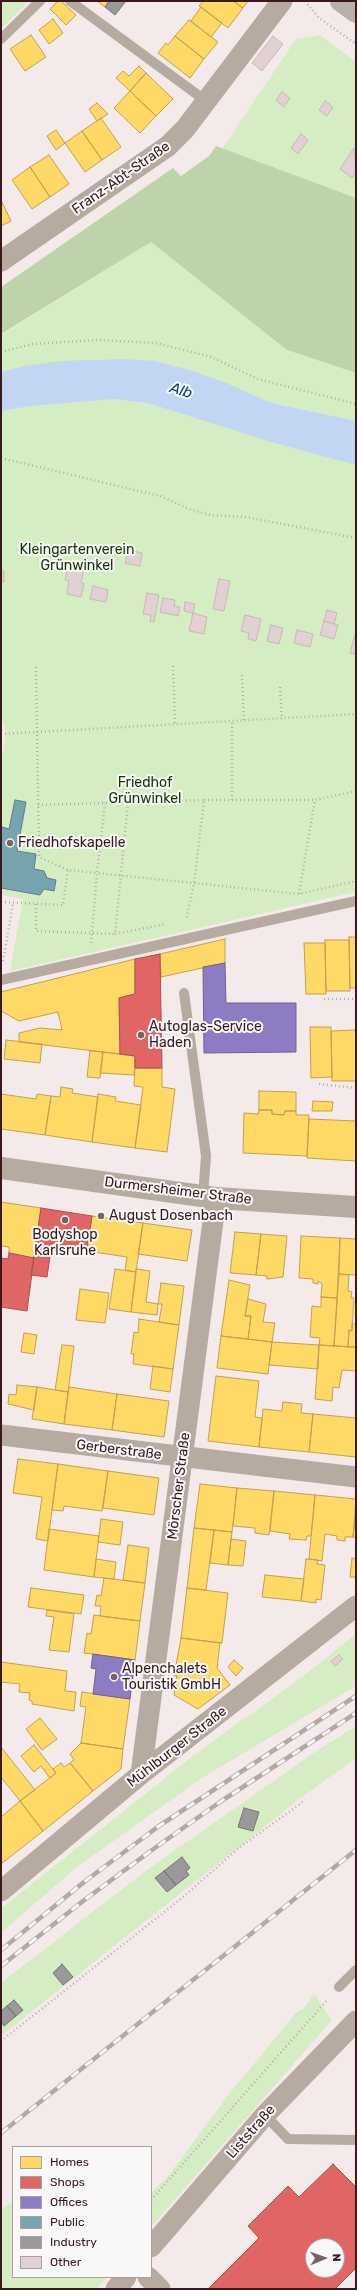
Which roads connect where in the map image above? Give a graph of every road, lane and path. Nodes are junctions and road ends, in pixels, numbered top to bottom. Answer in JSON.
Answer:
{"nodes":[{"id":1,"x":40,"y":1,"type":"edge"},
{"id":2,"x":70,"y":1,"type":"edge"},
{"id":3,"x":282,"y":1,"type":"edge"},
{"id":4,"x":304,"y":1,"type":"edge"},
{"id":5,"x":340,"y":1,"type":"edge"},
{"id":6,"x":356,"y":12,"type":"edge"},
{"id":7,"x":1,"y":39,"type":"edge"},
{"id":8,"x":356,"y":44,"type":"edge"},
{"id":9,"x":206,"y":101,"type":"junction"},
{"id":10,"x":1,"y":261,"type":"edge"},
{"id":11,"x":1,"y":352,"type":"edge"},
{"id":12,"x":356,"y":404,"type":"edge"},
{"id":13,"x":1,"y":458,"type":"edge"},
{"id":14,"x":356,"y":538,"type":"edge"},
{"id":15,"x":173,"y":666,"type":"dead end"},
{"id":16,"x":36,"y":667,"type":"dead end"},
{"id":17,"x":242,"y":675,"type":"dead end"},
{"id":18,"x":280,"y":688,"type":"dead end"},
{"id":19,"x":356,"y":714,"type":"edge"},
{"id":20,"x":282,"y":719,"type":"junction"},
{"id":21,"x":244,"y":721,"type":"junction"},
{"id":22,"x":232,"y":722,"type":"junction"},
{"id":23,"x":175,"y":725,"type":"junction"},
{"id":24,"x":37,"y":731,"type":"junction"},
{"id":25,"x":1,"y":734,"type":"edge"},
{"id":26,"x":356,"y":791,"type":"edge"},
{"id":27,"x":204,"y":800,"type":"junction"},
{"id":28,"x":232,"y":800,"type":"junction"},
{"id":29,"x":314,"y":800,"type":"junction"},
{"id":30,"x":128,"y":803,"type":"junction"},
{"id":31,"x":105,"y":804,"type":"junction"},
{"id":32,"x":38,"y":805,"type":"junction"},
{"id":33,"x":68,"y":870,"type":"junction"},
{"id":34,"x":97,"y":873,"type":"junction"},
{"id":35,"x":122,"y":875,"type":"junction"},
{"id":36,"x":356,"y":881,"type":"edge"},
{"id":37,"x":194,"y":884,"type":"junction"},
{"id":38,"x":299,"y":894,"type":"junction"},
{"id":39,"x":356,"y":901,"type":"edge"},
{"id":40,"x":1,"y":902,"type":"edge"},
{"id":41,"x":13,"y":903,"type":"junction"},
{"id":42,"x":36,"y":904,"type":"junction"},
{"id":43,"x":180,"y":921,"type":"dead end"},
{"id":44,"x":173,"y":922,"type":"dead end"},
{"id":45,"x":91,"y":933,"type":"junction"},
{"id":46,"x":115,"y":934,"type":"junction"},
{"id":47,"x":92,"y":959,"type":"junction"},
{"id":48,"x":2,"y":969,"type":"dead end"},
{"id":49,"x":1,"y":980,"type":"edge"},
{"id":50,"x":184,"y":993,"type":"dead end"},
{"id":51,"x":356,"y":998,"type":"edge"},
{"id":52,"x":324,"y":999,"type":"dead end"},
{"id":53,"x":319,"y":1084,"type":"dead end"},
{"id":54,"x":356,"y":1088,"type":"edge"},
{"id":55,"x":1,"y":1168,"type":"edge"},
{"id":56,"x":210,"y":1197,"type":"junction"},
{"id":57,"x":356,"y":1207,"type":"edge"},
{"id":58,"x":1,"y":1435,"type":"edge"},
{"id":59,"x":182,"y":1458,"type":"junction"},
{"id":60,"x":356,"y":1477,"type":"edge"},
{"id":61,"x":356,"y":1606,"type":"edge"},
{"id":62,"x":141,"y":1774,"type":"junction"},
{"id":63,"x":304,"y":1799,"type":"dead end"},
{"id":64,"x":1,"y":1891,"type":"edge"},
{"id":65,"x":356,"y":1970,"type":"edge"},
{"id":66,"x":339,"y":1987,"type":"joint"},
{"id":67,"x":356,"y":2021,"type":"edge"},
{"id":68,"x":1,"y":2041,"type":"edge"},
{"id":69,"x":265,"y":2115,"type":"junction"},
{"id":70,"x":356,"y":2140,"type":"edge"},
{"id":71,"x":152,"y":2199,"type":"edge"},
{"id":72,"x":152,"y":2246,"type":"edge"},
{"id":73,"x":125,"y":2278,"type":"edge"},
{"id":74,"x":149,"y":2278,"type":"edge"},
{"id":75,"x":116,"y":2289,"type":"edge"},
{"id":76,"x":160,"y":2289,"type":"edge"}],
"edges":[{"from":1,"to":7,"type":"lane"},
{"from":2,"to":9,"type":"lane"},
{"from":3,"to":9,"type":"street","name":"Franz-Abt-Straße"},
{"from":4,"to":8,"type":"path"},
{"from":5,"to":6,"type":"main road"},
{"from":9,"to":10,"type":"street","name":"Franz-Abt-Straße"},
{"from":11,"to":12,"type":"path"},
{"from":13,"to":14,"type":"path"},
{"from":15,"to":23,"type":"path"},
{"from":16,"to":24,"type":"path"},
{"from":17,"to":21,"type":"path"},
{"from":18,"to":20,"type":"path"},
{"from":19,"to":20,"type":"path"},
{"from":20,"to":21,"type":"path"},
{"from":21,"to":22,"type":"path"},
{"from":22,"to":23,"type":"path"},
{"from":22,"to":28,"type":"path"},
{"from":23,"to":24,"type":"path"},
{"from":24,"to":25,"type":"path"},
{"from":24,"to":32,"type":"path"},
{"from":26,"to":29,"type":"path"},
{"from":27,"to":28,"type":"path"},
{"from":27,"to":30,"type":"path"},
{"from":27,"to":37,"type":"path"},
{"from":28,"to":29,"type":"path"},
{"from":29,"to":38,"type":"path"},
{"from":30,"to":31,"type":"path"},
{"from":30,"to":35,"type":"path"},
{"from":31,"to":32,"type":"path"},
{"from":31,"to":34,"type":"path"},
{"from":32,"to":33,"type":"path"},
{"from":33,"to":34,"type":"path"},
{"from":33,"to":42,"type":"path"},
{"from":34,"to":35,"type":"path"},
{"from":34,"to":45,"type":"path"},
{"from":35,"to":37,"type":"path"},
{"from":35,"to":46,"type":"path"},
{"from":36,"to":38,"type":"path"},
{"from":37,"to":38,"type":"path"},
{"from":37,"to":43,"type":"path"},
{"from":39,"to":47,"type":"lane"},
{"from":40,"to":41,"type":"path"},
{"from":41,"to":42,"type":"path"},
{"from":41,"to":48,"type":"path"},
{"from":42,"to":45,"type":"path"},
{"from":44,"to":46,"type":"path"},
{"from":45,"to":46,"type":"path"},
{"from":45,"to":47,"type":"path"},
{"from":47,"to":49,"type":"lane"},
{"from":50,"to":56,"type":"lane"},
{"from":51,"to":52,"type":"path"},
{"from":53,"to":54,"type":"path"},
{"from":55,"to":56,"type":"street","name":"Durmersheimer Straße"},
{"from":56,"to":57,"type":"street","name":"Durmersheimer Straße"},
{"from":56,"to":59,"type":"street","name":"Mörscher Straße"},
{"from":58,"to":59,"type":"street","name":"Gerberstraße"},
{"from":59,"to":60,"type":"street","name":"Gerberstraße"},
{"from":59,"to":62,"type":"street","name":"Mörscher Straße"},
{"from":61,"to":62,"type":"street","name":"Mühlburger Straße"},
{"from":62,"to":64,"type":"street","name":"Mühlburger Straße"},
{"from":63,"to":68,"type":"path"},
{"from":65,"to":66,"type":"lane"},
{"from":66,"to":71,"type":"path"},
{"from":67,"to":69,"type":"street","name":"Liststraße"},
{"from":69,"to":70,"type":"lane"},
{"from":69,"to":72,"type":"street","name":"Liststraße"},
{"from":73,"to":75,"type":"street"},
{"from":74,"to":76,"type":"street"}]}
